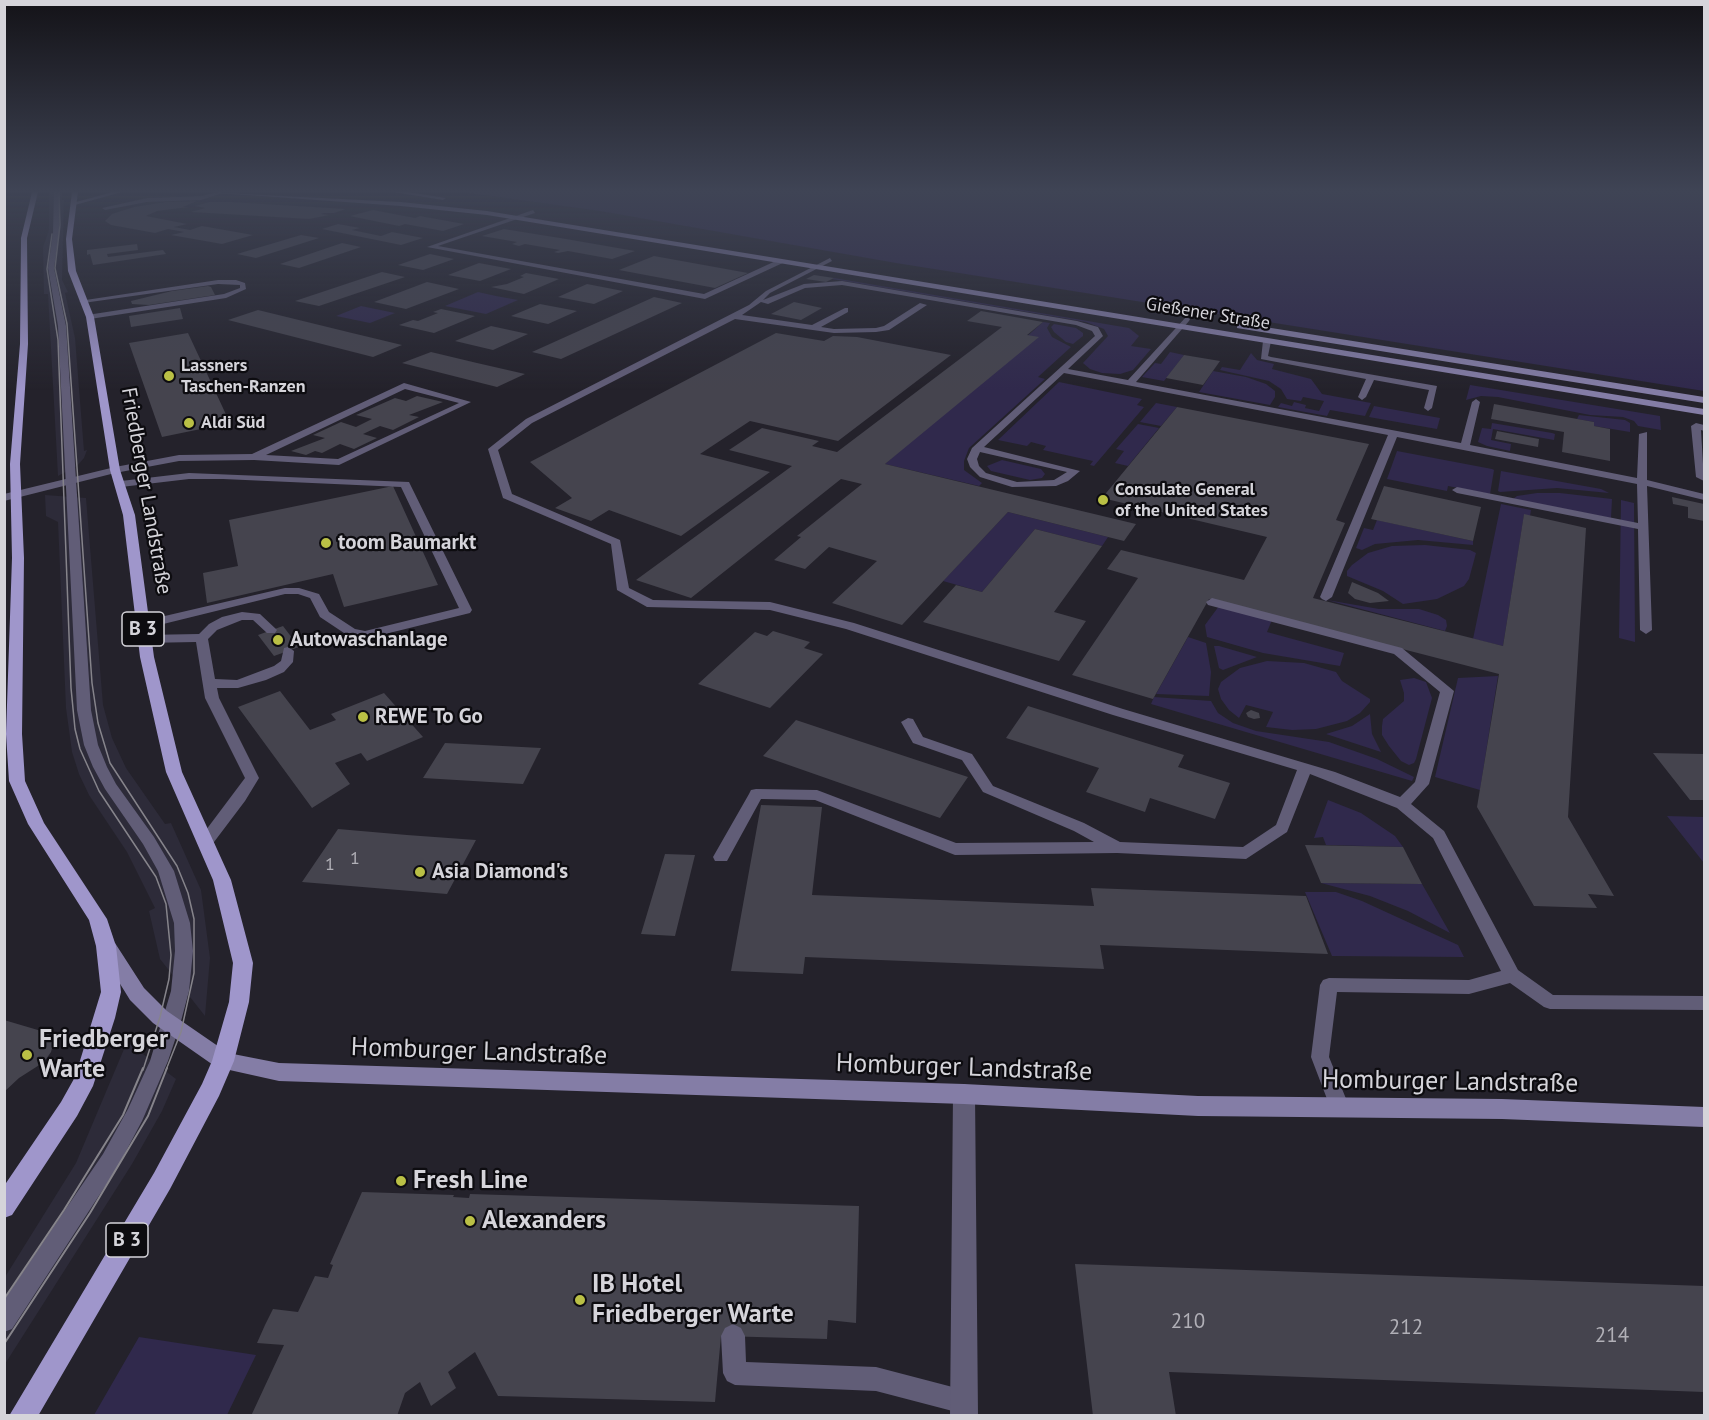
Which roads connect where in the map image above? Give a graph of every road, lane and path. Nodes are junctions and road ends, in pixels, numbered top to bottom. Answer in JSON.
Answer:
{"nodes":[{"id":1,"x":24,"y":258,"type":"edge"},
{"id":2,"x":52,"y":258,"type":"edge"},
{"id":3,"x":71,"y":258,"type":"edge"},
{"id":4,"x":492,"y":258,"type":"edge"},
{"id":5,"x":766,"y":258,"type":"edge"},
{"id":6,"x":783,"y":261,"type":"junction"},
{"id":7,"x":818,"y":262,"type":"junction"},
{"id":8,"x":841,"y":262,"type":"dead end"},
{"id":9,"x":853,"y":263,"type":"dead end"},
{"id":10,"x":83,"y":301,"type":"junction"},
{"id":11,"x":922,"y":304,"type":"dead end"},
{"id":12,"x":752,"y":307,"type":"junction"},
{"id":13,"x":844,"y":310,"type":"dead end"},
{"id":14,"x":733,"y":316,"type":"junction"},
{"id":15,"x":90,"y":317,"type":"junction"},
{"id":16,"x":1183,"y":322,"type":"junction"},
{"id":17,"x":813,"y":328,"type":"junction"},
{"id":18,"x":1266,"y":341,"type":"junction"},
{"id":19,"x":1062,"y":370,"type":"junction"},
{"id":20,"x":1371,"y":377,"type":"junction"},
{"id":21,"x":1130,"y":383,"type":"junction"},
{"id":22,"x":1362,"y":398,"type":"dead end"},
{"id":23,"x":1704,"y":400,"type":"edge"},
{"id":24,"x":1476,"y":402,"type":"dead end"},
{"id":25,"x":1428,"y":408,"type":"dead end"},
{"id":26,"x":1704,"y":412,"type":"edge"},
{"id":27,"x":1704,"y":428,"type":"edge"},
{"id":28,"x":1393,"y":434,"type":"junction"},
{"id":29,"x":1644,"y":434,"type":"dead end"},
{"id":30,"x":977,"y":448,"type":"junction"},
{"id":31,"x":1466,"y":448,"type":"junction"},
{"id":32,"x":254,"y":457,"type":"junction"},
{"id":33,"x":115,"y":470,"type":"junction"},
{"id":34,"x":1704,"y":478,"type":"edge"},
{"id":35,"x":70,"y":480,"type":"junction"},
{"id":36,"x":1642,"y":483,"type":"junction"},
{"id":37,"x":121,"y":484,"type":"junction"},
{"id":38,"x":1457,"y":490,"type":"dead end"},
{"id":39,"x":10,"y":497,"type":"edge"},
{"id":40,"x":1704,"y":497,"type":"edge"},
{"id":41,"x":1644,"y":527,"type":"junction"},
{"id":42,"x":1326,"y":597,"type":"dead end"},
{"id":43,"x":1212,"y":602,"type":"dead end"},
{"id":44,"x":271,"y":630,"type":"dead end"},
{"id":45,"x":1646,"y":630,"type":"dead end"},
{"id":46,"x":144,"y":632,"type":"junction"},
{"id":47,"x":202,"y":638,"type":"junction"},
{"id":48,"x":288,"y":651,"type":"dead end"},
{"id":49,"x":210,"y":682,"type":"junction"},
{"id":50,"x":908,"y":722,"type":"dead end"},
{"id":51,"x":1305,"y":768,"type":"junction"},
{"id":52,"x":1402,"y":804,"type":"junction"},
{"id":53,"x":205,"y":842,"type":"junction"},
{"id":54,"x":1117,"y":847,"type":"junction"},
{"id":55,"x":721,"y":857,"type":"dead end"},
{"id":56,"x":106,"y":946,"type":"junction"},
{"id":57,"x":1512,"y":975,"type":"junction"},
{"id":58,"x":1704,"y":1003,"type":"edge"},
{"id":59,"x":171,"y":1025,"type":"junction"},
{"id":60,"x":223,"y":1061,"type":"junction"},
{"id":61,"x":964,"y":1094,"type":"junction"},
{"id":62,"x":1339,"y":1106,"type":"junction"},
{"id":63,"x":1704,"y":1117,"type":"edge"},
{"id":64,"x":4,"y":1207,"type":"edge"},
{"id":65,"x":4,"y":1321,"type":"edge"},
{"id":66,"x":733,"y":1336,"type":"dead end"},
{"id":67,"x":964,"y":1409,"type":"edge"},
{"id":68,"x":22,"y":1416,"type":"edge"}],
"edges":[{"from":1,"to":39,"type":"main road"},
{"from":2,"to":35,"type":"lane"},
{"from":3,"to":10,"type":"main road","name":"Friedberger Landstraße","number":"B 3"},
{"from":4,"to":6,"type":"street"},
{"from":5,"to":6,"type":"main road","name":"Gießener Straße"},
{"from":6,"to":7,"type":"main road","name":"Gießener Straße"},
{"from":7,"to":8,"type":"main road","name":"Gießener Straße"},
{"from":7,"to":12,"type":"lane"},
{"from":7,"to":16,"type":"main road","name":"Gießener Straße"},
{"from":9,"to":16,"type":"main road","name":"Gießener Straße"},
{"from":10,"to":15,"type":"main road","name":"Friedberger Landstraße","number":"B 3"},
{"from":10,"to":15,"type":"lane"},
{"from":11,"to":17,"type":"lane"},
{"from":12,"to":14,"type":"lane"},
{"from":12,"to":19,"type":"lane"},
{"from":13,"to":17,"type":"lane"},
{"from":14,"to":17,"type":"lane"},
{"from":14,"to":51,"type":"lane"},
{"from":15,"to":33,"type":"main road","name":"Friedberger Landstraße","number":"B 3"},
{"from":16,"to":18,"type":"main road","name":"Gießener Straße"},
{"from":16,"to":21,"type":"lane"},
{"from":16,"to":23,"type":"main road","name":"Gießener Straße"},
{"from":18,"to":20,"type":"lane"},
{"from":18,"to":26,"type":"main road","name":"Gießener Straße"},
{"from":19,"to":21,"type":"lane"},
{"from":19,"to":30,"type":"lane"},
{"from":20,"to":22,"type":"lane"},
{"from":20,"to":25,"type":"lane"},
{"from":21,"to":28,"type":"lane"},
{"from":24,"to":31,"type":"lane"},
{"from":27,"to":34,"type":"lane"},
{"from":28,"to":31,"type":"lane"},
{"from":28,"to":42,"type":"lane"},
{"from":29,"to":36,"type":"lane"},
{"from":30,"to":30,"type":"lane"},
{"from":31,"to":36,"type":"lane"},
{"from":32,"to":32,"type":"lane"},
{"from":32,"to":33,"type":"lane"},
{"from":33,"to":35,"type":"street"},
{"from":33,"to":37,"type":"main road","name":"Friedberger Landstraße","number":"B 3"},
{"from":35,"to":39,"type":"street"},
{"from":35,"to":59,"type":"lane"},
{"from":36,"to":40,"type":"lane"},
{"from":36,"to":41,"type":"lane"},
{"from":37,"to":46,"type":"main road","name":"Friedberger Landstraße","number":"B 3"},
{"from":37,"to":46,"type":"lane"},
{"from":38,"to":41,"type":"lane"},
{"from":39,"to":56,"type":"main road"},
{"from":41,"to":45,"type":"lane"},
{"from":43,"to":52,"type":"lane"},
{"from":44,"to":47,"type":"lane"},
{"from":46,"to":47,"type":"lane"},
{"from":46,"to":53,"type":"main road","name":"Friedberger Landstraße","number":"B 3"},
{"from":47,"to":49,"type":"lane"},
{"from":48,"to":49,"type":"lane"},
{"from":49,"to":53,"type":"lane"},
{"from":50,"to":54,"type":"lane"},
{"from":51,"to":52,"type":"lane"},
{"from":51,"to":54,"type":"lane"},
{"from":52,"to":57,"type":"lane"},
{"from":53,"to":60,"type":"main road","name":"Friedberger Landstraße","number":"B 3"},
{"from":54,"to":55,"type":"lane"},
{"from":56,"to":59,"type":"main road"},
{"from":56,"to":64,"type":"main road"},
{"from":57,"to":58,"type":"lane"},
{"from":57,"to":62,"type":"lane"},
{"from":59,"to":60,"type":"main road"},
{"from":59,"to":65,"type":"lane"},
{"from":60,"to":61,"type":"main road","name":"Homburger Landstraße"},
{"from":60,"to":68,"type":"main road","name":"Friedberger Landstraße","number":"B 3"},
{"from":61,"to":62,"type":"main road","name":"Homburger Landstraße"},
{"from":61,"to":67,"type":"street"},
{"from":62,"to":63,"type":"main road","name":"Homburger Landstraße"},
{"from":66,"to":67,"type":"lane"}]}
